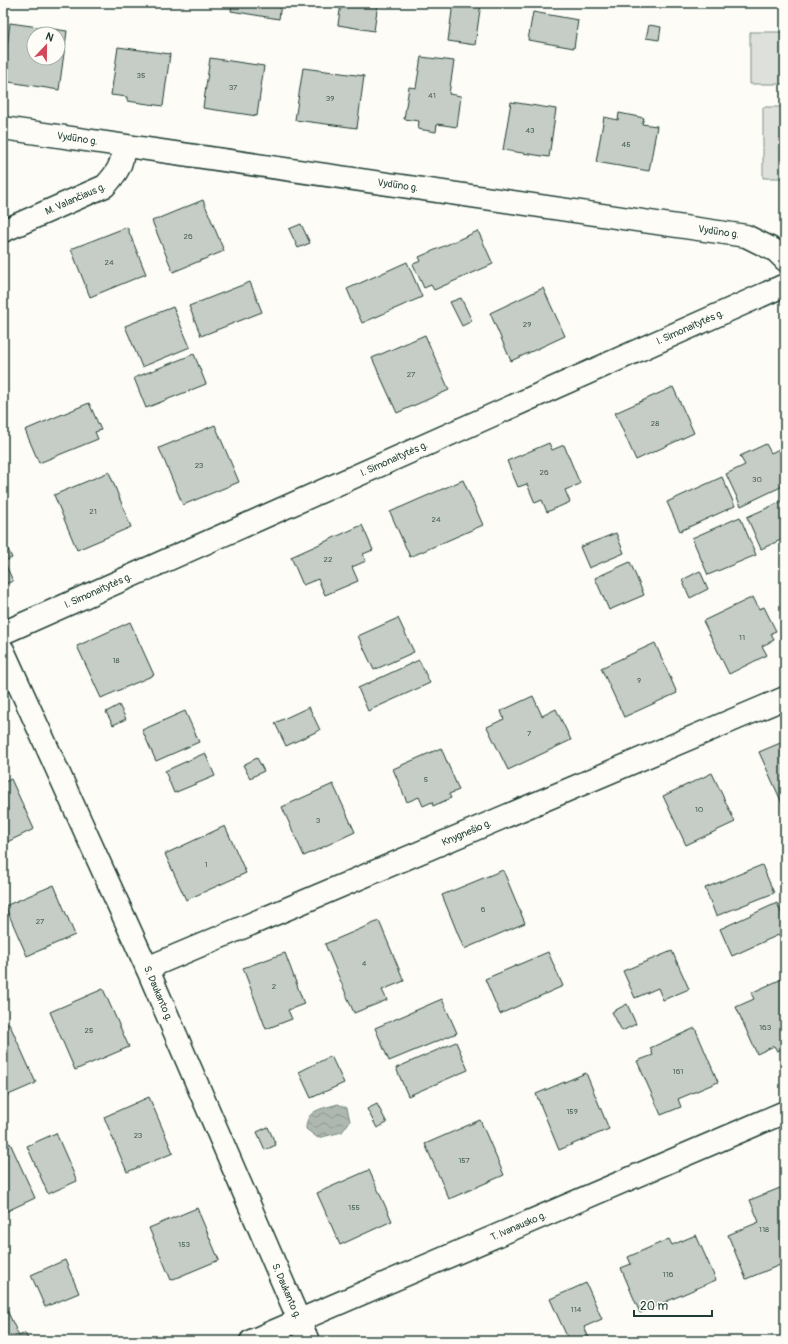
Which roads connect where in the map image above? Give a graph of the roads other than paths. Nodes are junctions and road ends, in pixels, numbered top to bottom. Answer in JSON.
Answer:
{"nodes":[{"id":1,"x":3,"y":128,"type":"edge"},
{"id":2,"x":124,"y":146,"type":"junction"},
{"id":3,"x":3,"y":231,"type":"edge"},
{"id":4,"x":785,"y":260,"type":"edge"},
{"id":5,"x":785,"y":285,"type":"edge"},
{"id":6,"x":3,"y":633,"type":"edge"},
{"id":7,"x":3,"y":650,"type":"edge"},
{"id":8,"x":785,"y":698,"type":"edge"},
{"id":9,"x":147,"y":968,"type":"junction"},
{"id":10,"x":785,"y":1112,"type":"edge"},
{"id":11,"x":299,"y":1321,"type":"junction"},
{"id":12,"x":251,"y":1341,"type":"edge"},
{"id":13,"x":308,"y":1341,"type":"edge"}],
"edges":[{"from":1,"to":2,"type":"street","name":"Vydūno g."},
{"from":2,"to":3,"type":"street","name":"M. Valančiaus g."},
{"from":2,"to":4,"type":"street","name":"Vydūno g."},
{"from":5,"to":6,"type":"street","name":"I. Simonaitytės g."},
{"from":7,"to":9,"type":"street","name":"S. Daukanto g."},
{"from":8,"to":9,"type":"street","name":"Knygnešio g."},
{"from":9,"to":11,"type":"street","name":"S. Daukanto g."},
{"from":10,"to":11,"type":"street","name":"T. Ivanausko g."},
{"from":11,"to":12,"type":"street","name":"T. Ivanausko g."},
{"from":11,"to":13,"type":"street","name":"S. Daukanto g."}]}
